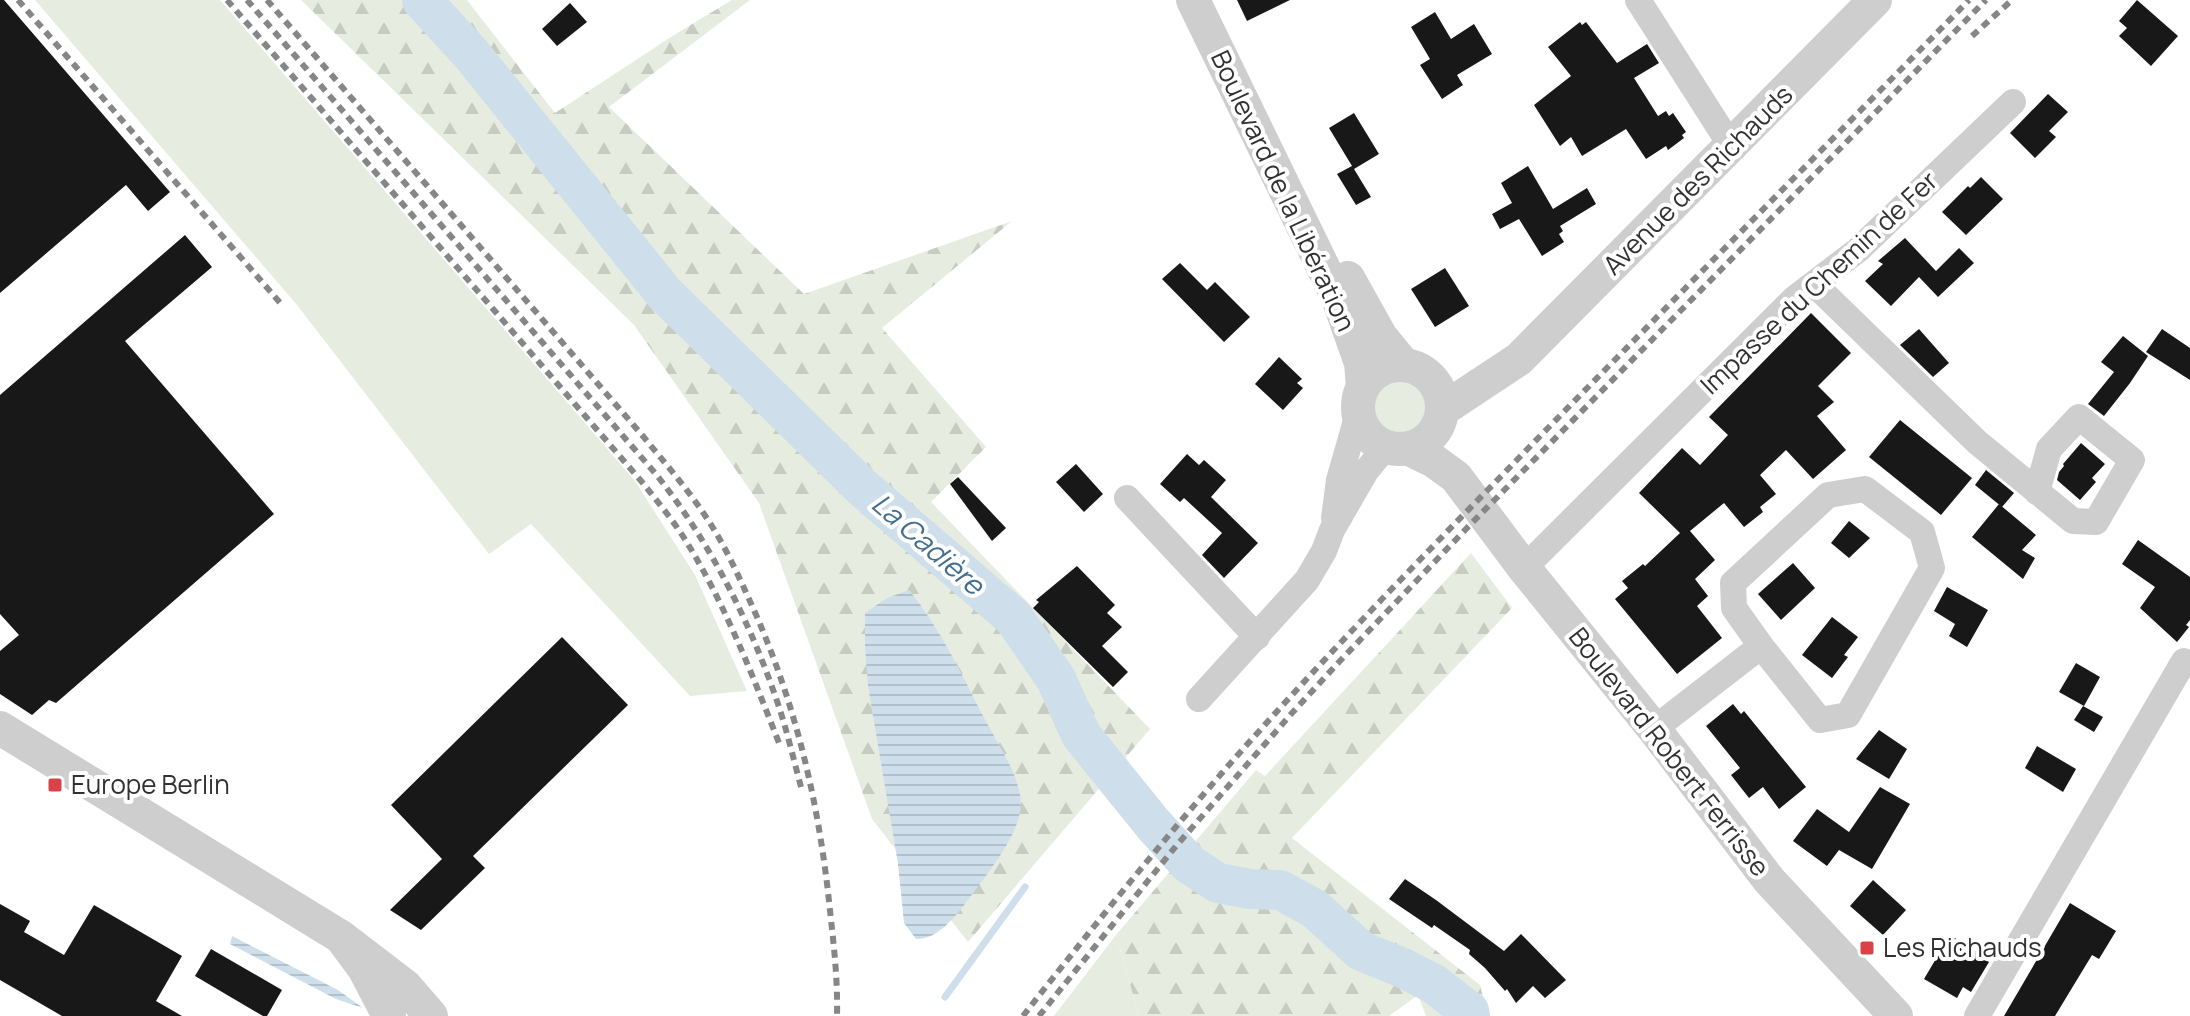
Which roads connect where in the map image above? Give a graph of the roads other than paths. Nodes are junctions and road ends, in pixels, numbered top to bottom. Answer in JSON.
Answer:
{"nodes":[{"id":1,"x":1193,"y":0,"type":"edge"},
{"id":2,"x":1208,"y":0,"type":"edge"},
{"id":3,"x":1638,"y":0,"type":"edge"},
{"id":4,"x":1875,"y":0,"type":"edge"},
{"id":5,"x":2013,"y":102,"type":"dead end"},
{"id":6,"x":1731,"y":146,"type":"junction"},
{"id":7,"x":1815,"y":285,"type":"junction"},
{"id":8,"x":1519,"y":359,"type":"junction"},
{"id":9,"x":1416,"y":370,"type":"junction"},
{"id":10,"x":1360,"y":400,"type":"junction"},
{"id":11,"x":1441,"y":416,"type":"junction"},
{"id":12,"x":1398,"y":448,"type":"junction"},
{"id":13,"x":1456,"y":477,"type":"junction"},
{"id":14,"x":2037,"y":492,"type":"dead end"},
{"id":15,"x":1127,"y":498,"type":"dead end"},
{"id":16,"x":1332,"y":530,"type":"junction"},
{"id":17,"x":1524,"y":568,"type":"junction"},
{"id":18,"x":1257,"y":637,"type":"junction"},
{"id":19,"x":1761,"y":646,"type":"junction"},
{"id":20,"x":2184,"y":661,"type":"dead end"},
{"id":21,"x":1199,"y":699,"type":"dead end"},
{"id":22,"x":0,"y":728,"type":"edge"},
{"id":23,"x":1654,"y":729,"type":"junction"},
{"id":24,"x":341,"y":937,"type":"junction"},
{"id":25,"x":389,"y":1016,"type":"edge"},
{"id":26,"x":431,"y":1016,"type":"edge"},
{"id":27,"x":1896,"y":1016,"type":"edge"},
{"id":28,"x":1977,"y":1016,"type":"edge"}],
"edges":[{"from":1,"to":10,"type":"street","name":"Boulevard de la Libération"},
{"from":2,"to":9,"type":"street","name":"Boulevard de la Libération"},
{"from":3,"to":6,"type":"street"},
{"from":4,"to":6,"type":"street","name":"Avenue des Richauds"},
{"from":5,"to":7,"type":"street","name":"Impasse du Chemin de Fer"},
{"from":6,"to":8,"type":"street","name":"Avenue des Richauds"},
{"from":7,"to":14,"type":"street"},
{"from":7,"to":17,"type":"street","name":"Impasse du Chemin de Fer"},
{"from":8,"to":9,"type":"street"},
{"from":8,"to":11,"type":"street","name":"Avenue des Richauds"},
{"from":9,"to":10,"type":"street"},
{"from":9,"to":11,"type":"street"},
{"from":10,"to":12,"type":"street"},
{"from":10,"to":16,"type":"street"},
{"from":11,"to":12,"type":"street"},
{"from":11,"to":13,"type":"street","name":"Boulevard Robert Ferrisse"},
{"from":12,"to":13,"type":"street","name":"Boulevard Robert Ferrisse"},
{"from":12,"to":16,"type":"street"},
{"from":13,"to":17,"type":"street","name":"Boulevard Robert Ferrisse"},
{"from":15,"to":18,"type":"street"},
{"from":16,"to":18,"type":"street"},
{"from":17,"to":23,"type":"street","name":"Boulevard Robert Ferrisse"},
{"from":18,"to":21,"type":"street"},
{"from":19,"to":19,"type":"street"},
{"from":19,"to":23,"type":"street"},
{"from":20,"to":28,"type":"street"},
{"from":22,"to":24,"type":"street"},
{"from":23,"to":27,"type":"street","name":"Boulevard Robert Ferrisse"},
{"from":24,"to":25,"type":"street"},
{"from":24,"to":26,"type":"street"}]}
